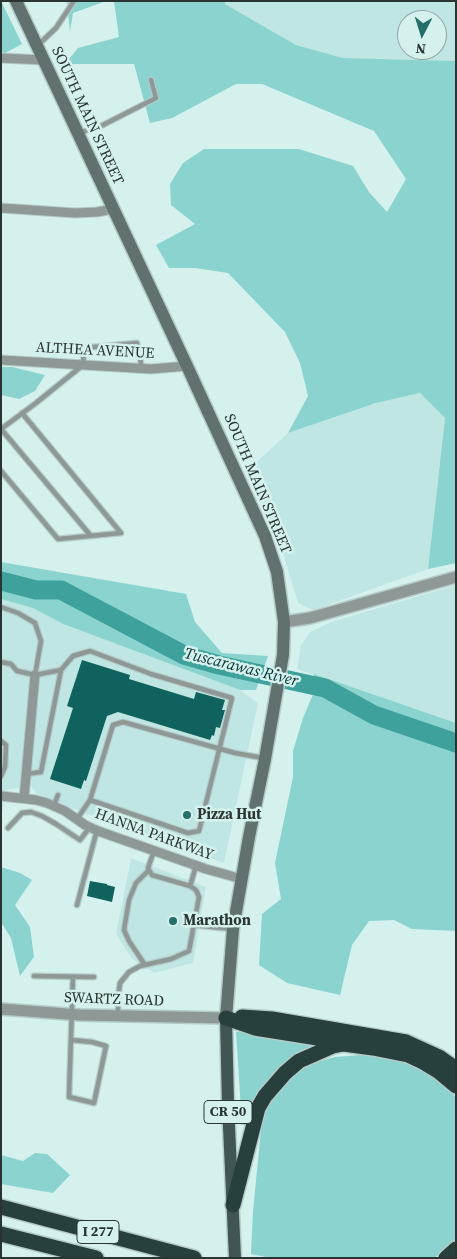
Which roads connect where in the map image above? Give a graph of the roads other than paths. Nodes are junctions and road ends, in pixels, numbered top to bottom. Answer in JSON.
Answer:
{"nodes":[{"id":1,"x":16,"y":1,"type":"edge"},
{"id":2,"x":74,"y":1,"type":"edge"},
{"id":3,"x":36,"y":46,"type":"junction"},
{"id":4,"x":1,"y":58,"type":"edge"},
{"id":5,"x":43,"y":60,"type":"junction"},
{"id":6,"x":151,"y":80,"type":"dead end"},
{"id":7,"x":78,"y":133,"type":"junction"},
{"id":8,"x":1,"y":208,"type":"edge"},
{"id":9,"x":113,"y":209,"type":"junction"},
{"id":10,"x":1,"y":360,"type":"edge"},
{"id":11,"x":83,"y":366,"type":"junction"},
{"id":12,"x":187,"y":366,"type":"junction"},
{"id":13,"x":142,"y":368,"type":"junction"},
{"id":14,"x":22,"y":413,"type":"junction"},
{"id":15,"x":1,"y":429,"type":"edge"},
{"id":16,"x":1,"y":471,"type":"edge"},
{"id":17,"x":91,"y":536,"type":"junction"},
{"id":18,"x":456,"y":577,"type":"edge"},
{"id":19,"x":1,"y":607,"type":"edge"},
{"id":20,"x":284,"y":622,"type":"junction"},
{"id":21,"x":1,"y":662,"type":"edge"},
{"id":22,"x":61,"y":670,"type":"junction"},
{"id":23,"x":35,"y":675,"type":"junction"},
{"id":24,"x":1,"y":740,"type":"edge"},
{"id":25,"x":219,"y":748,"type":"junction"},
{"id":26,"x":265,"y":758,"type":"junction"},
{"id":27,"x":26,"y":774,"type":"junction"},
{"id":28,"x":1,"y":776,"type":"edge"},
{"id":29,"x":58,"y":795,"type":"dead end"},
{"id":30,"x":1,"y":796,"type":"edge"},
{"id":31,"x":28,"y":798,"type":"junction"},
{"id":32,"x":90,"y":800,"type":"junction"},
{"id":33,"x":54,"y":806,"type":"junction"},
{"id":34,"x":31,"y":812,"type":"junction"},
{"id":35,"x":77,"y":819,"type":"junction"},
{"id":36,"x":8,"y":828,"type":"dead end"},
{"id":37,"x":94,"y":829,"type":"junction"},
{"id":38,"x":154,"y":851,"type":"junction"},
{"id":39,"x":196,"y":865,"type":"junction"},
{"id":40,"x":149,"y":870,"type":"junction"},
{"id":41,"x":242,"y":879,"type":"junction"},
{"id":42,"x":190,"y":886,"type":"junction"},
{"id":43,"x":77,"y":905,"type":"dead end"},
{"id":44,"x":194,"y":926,"type":"junction"},
{"id":45,"x":233,"y":929,"type":"junction"},
{"id":46,"x":145,"y":965,"type":"junction"},
{"id":47,"x":34,"y":976,"type":"dead end"},
{"id":48,"x":73,"y":977,"type":"junction"},
{"id":49,"x":94,"y":977,"type":"dead end"},
{"id":50,"x":1,"y":1009,"type":"edge"},
{"id":51,"x":72,"y":1015,"type":"junction"},
{"id":52,"x":118,"y":1016,"type":"junction"},
{"id":53,"x":226,"y":1018,"type":"junction"},
{"id":54,"x":71,"y":1040,"type":"junction"},
{"id":55,"x":344,"y":1044,"type":"junction"},
{"id":56,"x":456,"y":1069,"type":"edge"},
{"id":57,"x":456,"y":1086,"type":"edge"},
{"id":58,"x":233,"y":1205,"type":"junction"},
{"id":59,"x":1,"y":1207,"type":"edge"},
{"id":60,"x":1,"y":1234,"type":"edge"},
{"id":61,"x":456,"y":1249,"type":"edge"},
{"id":62,"x":235,"y":1253,"type":"edge"},
{"id":63,"x":96,"y":1258,"type":"edge"},
{"id":64,"x":194,"y":1258,"type":"edge"},
{"id":65,"x":446,"y":1258,"type":"edge"}],
"edges":[{"from":1,"to":3,"type":"main road","name":"SOUTH MAIN STREET"},
{"from":2,"to":3,"type":"lane"},
{"from":3,"to":5,"type":"main road","name":"SOUTH MAIN STREET"},
{"from":4,"to":5,"type":"street"},
{"from":5,"to":7,"type":"main road","name":"SOUTH MAIN STREET"},
{"from":6,"to":7,"type":"lane"},
{"from":7,"to":9,"type":"main road","name":"SOUTH MAIN STREET"},
{"from":8,"to":9,"type":"street"},
{"from":9,"to":12,"type":"main road","name":"SOUTH MAIN STREET"},
{"from":10,"to":11,"type":"street","name":"ALTHEA AVENUE"},
{"from":11,"to":13,"type":"street","name":"ALTHEA AVENUE"},
{"from":11,"to":13,"type":"lane"},
{"from":11,"to":14,"type":"lane"},
{"from":12,"to":13,"type":"street","name":"ALTHEA AVENUE"},
{"from":12,"to":20,"type":"main road","name":"SOUTH MAIN STREET"},
{"from":14,"to":15,"type":"lane"},
{"from":14,"to":17,"type":"lane"},
{"from":15,"to":17,"type":"lane"},
{"from":16,"to":17,"type":"lane"},
{"from":18,"to":20,"type":"street"},
{"from":19,"to":23,"type":"lane"},
{"from":20,"to":26,"type":"main road","name":"SOUTH MAIN STREET"},
{"from":21,"to":23,"type":"lane"},
{"from":22,"to":23,"type":"lane"},
{"from":22,"to":25,"type":"lane"},
{"from":22,"to":27,"type":"lane"},
{"from":23,"to":27,"type":"street"},
{"from":24,"to":28,"type":"lane"},
{"from":25,"to":26,"type":"lane"},
{"from":25,"to":32,"type":"lane"},
{"from":25,"to":32,"type":"lane"},
{"from":26,"to":41,"type":"main road","name":"SOUTH MAIN STREET"},
{"from":27,"to":31,"type":"street"},
{"from":29,"to":33,"type":"lane"},
{"from":30,"to":31,"type":"street","name":"HANNA PARKWAY"},
{"from":31,"to":33,"type":"street","name":"HANNA PARKWAY"},
{"from":31,"to":34,"type":"lane"},
{"from":32,"to":35,"type":"lane"},
{"from":33,"to":35,"type":"street","name":"HANNA PARKWAY"},
{"from":34,"to":36,"type":"lane"},
{"from":34,"to":37,"type":"lane"},
{"from":35,"to":37,"type":"street","name":"HANNA PARKWAY"},
{"from":37,"to":38,"type":"street","name":"HANNA PARKWAY"},
{"from":37,"to":43,"type":"lane"},
{"from":38,"to":39,"type":"street","name":"HANNA PARKWAY"},
{"from":38,"to":40,"type":"lane"},
{"from":39,"to":41,"type":"street","name":"HANNA PARKWAY"},
{"from":39,"to":42,"type":"lane"},
{"from":40,"to":42,"type":"lane"},
{"from":40,"to":46,"type":"lane"},
{"from":41,"to":45,"type":"main road","name":"SOUTH MAIN STREET"},
{"from":42,"to":44,"type":"lane"},
{"from":44,"to":45,"type":"lane"},
{"from":44,"to":46,"type":"lane"},
{"from":45,"to":53,"type":"main road","name":"SOUTH MAIN STREET"},
{"from":46,"to":52,"type":"lane"},
{"from":47,"to":48,"type":"lane"},
{"from":48,"to":49,"type":"lane"},
{"from":48,"to":51,"type":"lane"},
{"from":50,"to":51,"type":"street","name":"SWARTZ ROAD"},
{"from":51,"to":52,"type":"street","name":"SWARTZ ROAD"},
{"from":51,"to":54,"type":"lane"},
{"from":52,"to":53,"type":"street","name":"SWARTZ ROAD"},
{"from":53,"to":55,"type":"highway"},
{"from":53,"to":56,"type":"highway"},
{"from":53,"to":58,"type":"main road","name":"SOUTH MAIN STREET","number":"CR 50"},
{"from":54,"to":54,"type":"lane"},
{"from":55,"to":57,"type":"highway"},
{"from":55,"to":58,"type":"highway"},
{"from":58,"to":62,"type":"main road","name":"SOUTH MAIN STREET","number":"CR 50"},
{"from":59,"to":64,"type":"highway","number":"I 277"},
{"from":60,"to":63,"type":"highway","number":"I 277"},
{"from":61,"to":65,"type":"highway"}]}
